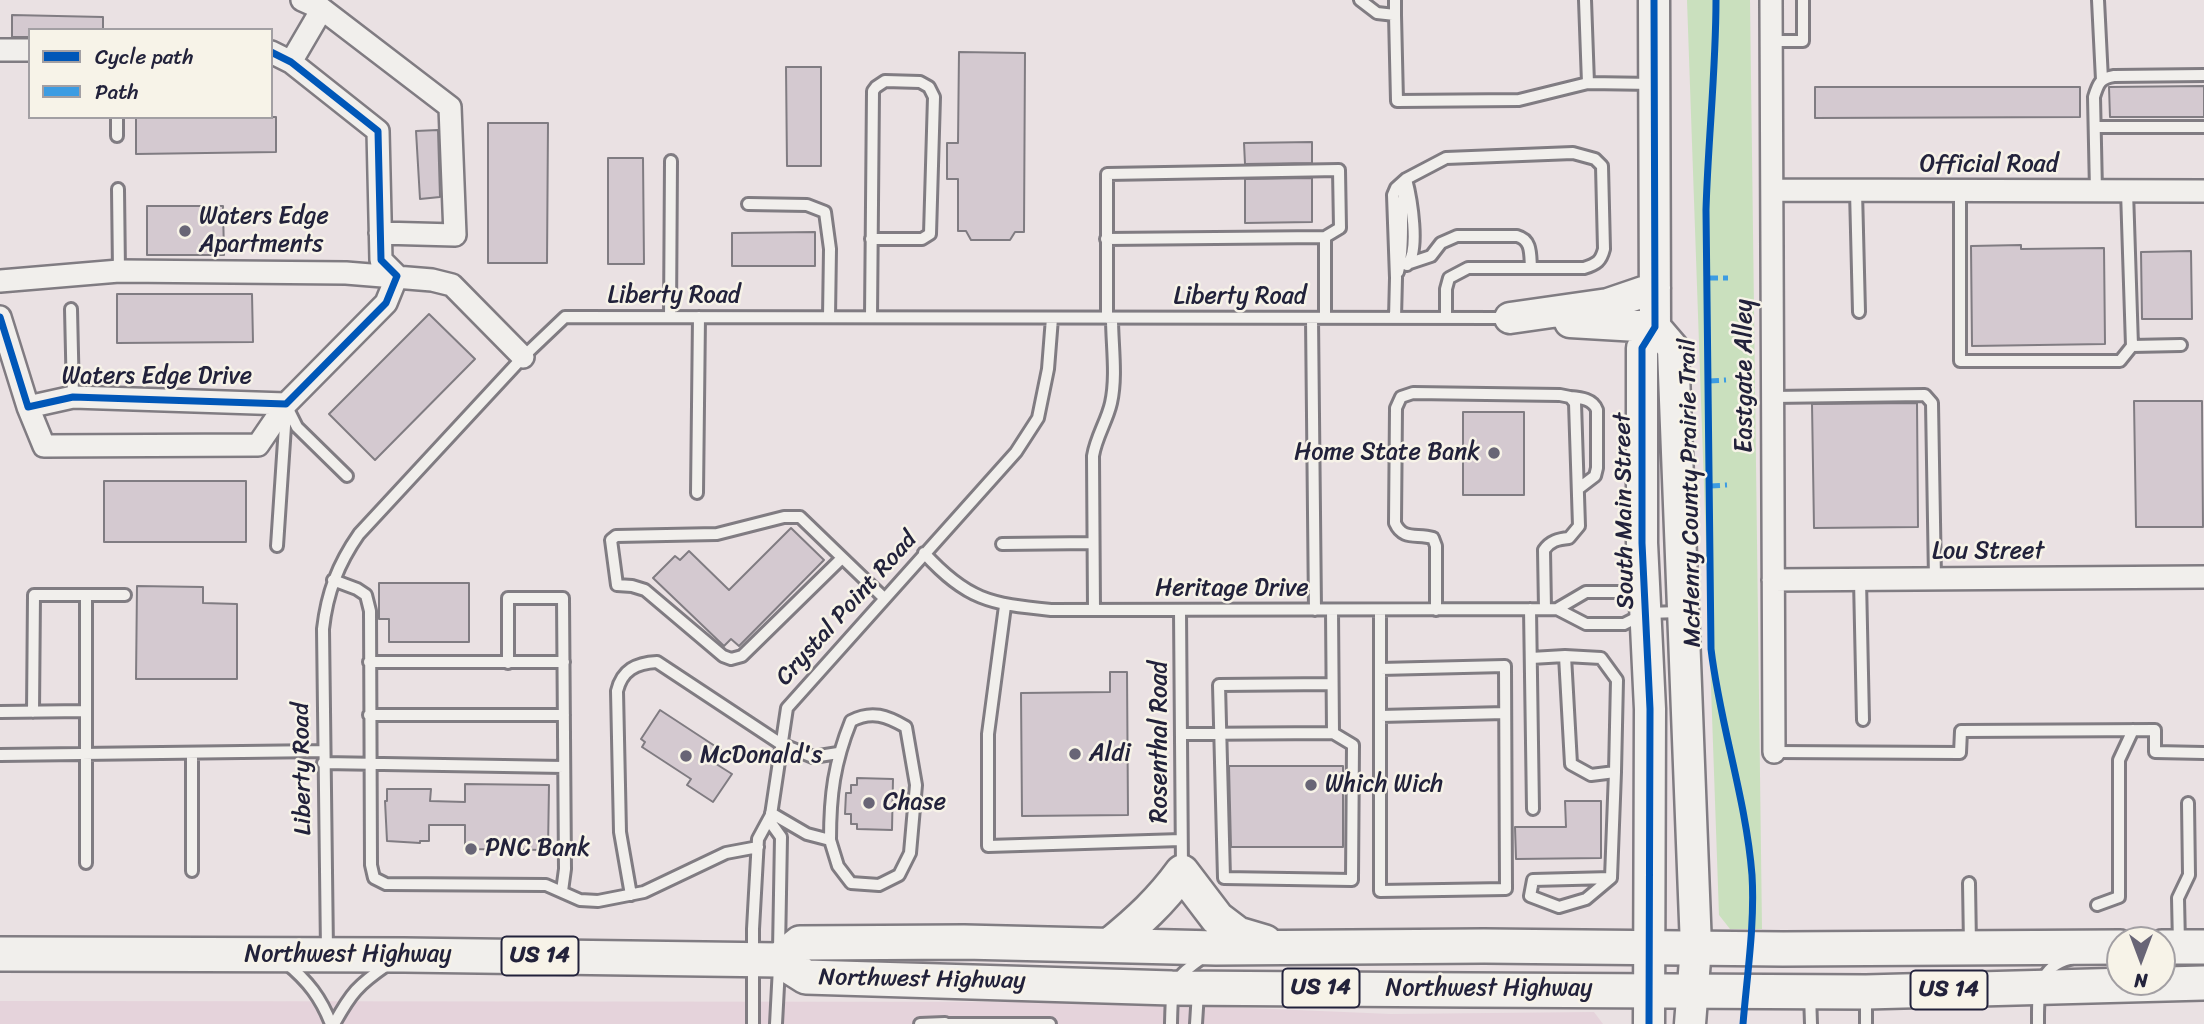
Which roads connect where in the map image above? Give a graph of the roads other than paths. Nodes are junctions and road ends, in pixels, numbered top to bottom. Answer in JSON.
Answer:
{"nodes":[{"id":1,"x":302,"y":0,"type":"edge"},
{"id":2,"x":1360,"y":0,"type":"edge"},
{"id":3,"x":1395,"y":0,"type":"edge"},
{"id":4,"x":1585,"y":0,"type":"edge"},
{"id":5,"x":1654,"y":0,"type":"edge"},
{"id":6,"x":1771,"y":0,"type":"edge"},
{"id":7,"x":1802,"y":0,"type":"edge"},
{"id":8,"x":2098,"y":0,"type":"edge"},
{"id":9,"x":322,"y":9,"type":"junction"},
{"id":10,"x":1395,"y":15,"type":"junction"},
{"id":11,"x":1771,"y":41,"type":"junction"},
{"id":12,"x":0,"y":50,"type":"edge"},
{"id":13,"x":28,"y":50,"type":"edge"},
{"id":14,"x":273,"y":53,"type":"edge"},
{"id":15,"x":291,"y":62,"type":"junction"},
{"id":16,"x":2204,"y":75,"type":"edge"},
{"id":17,"x":2102,"y":80,"type":"junction"},
{"id":18,"x":1588,"y":83,"type":"junction"},
{"id":19,"x":1654,"y":83,"type":"junction"},
{"id":20,"x":117,"y":119,"type":"edge"},
{"id":21,"x":2095,"y":127,"type":"junction"},
{"id":22,"x":2204,"y":127,"type":"edge"},
{"id":23,"x":117,"y":135,"type":"dead end"},
{"id":24,"x":671,"y":161,"type":"dead end"},
{"id":25,"x":1406,"y":179,"type":"junction"},
{"id":26,"x":118,"y":189,"type":"dead end"},
{"id":27,"x":1773,"y":190,"type":"junction"},
{"id":28,"x":1856,"y":191,"type":"junction"},
{"id":29,"x":1960,"y":191,"type":"junction"},
{"id":30,"x":2096,"y":191,"type":"junction"},
{"id":31,"x":2127,"y":191,"type":"junction"},
{"id":32,"x":2204,"y":191,"type":"edge"},
{"id":33,"x":748,"y":204,"type":"dead end"},
{"id":34,"x":380,"y":233,"type":"junction"},
{"id":35,"x":1325,"y":237,"type":"junction"},
{"id":36,"x":870,"y":239,"type":"junction"},
{"id":37,"x":1106,"y":239,"type":"junction"},
{"id":38,"x":1410,"y":263,"type":"junction"},
{"id":39,"x":1531,"y":268,"type":"junction"},
{"id":40,"x":119,"y":271,"type":"junction"},
{"id":41,"x":397,"y":276,"type":"junction"},
{"id":42,"x":1396,"y":278,"type":"junction"},
{"id":43,"x":0,"y":281,"type":"edge"},
{"id":44,"x":1656,"y":288,"type":"junction"},
{"id":45,"x":71,"y":309,"type":"dead end"},
{"id":46,"x":1859,"y":312,"type":"dead end"},
{"id":47,"x":0,"y":317,"type":"edge"},
{"id":48,"x":670,"y":317,"type":"junction"},
{"id":49,"x":699,"y":317,"type":"junction"},
{"id":50,"x":829,"y":317,"type":"junction"},
{"id":51,"x":871,"y":317,"type":"junction"},
{"id":52,"x":1052,"y":318,"type":"junction"},
{"id":53,"x":1110,"y":318,"type":"junction"},
{"id":54,"x":1312,"y":318,"type":"junction"},
{"id":55,"x":1325,"y":318,"type":"junction"},
{"id":56,"x":1395,"y":318,"type":"junction"},
{"id":57,"x":1446,"y":318,"type":"junction"},
{"id":58,"x":1510,"y":318,"type":"junction"},
{"id":59,"x":1654,"y":327,"type":"junction"},
{"id":60,"x":2181,"y":345,"type":"dead end"},
{"id":61,"x":2132,"y":346,"type":"junction"},
{"id":62,"x":523,"y":357,"type":"junction"},
{"id":63,"x":74,"y":397,"type":"junction"},
{"id":64,"x":1570,"y":397,"type":"junction"},
{"id":65,"x":1772,"y":397,"type":"junction"},
{"id":66,"x":286,"y":404,"type":"junction"},
{"id":67,"x":28,"y":407,"type":"junction"},
{"id":68,"x":346,"y":476,"type":"dead end"},
{"id":69,"x":1578,"y":489,"type":"junction"},
{"id":70,"x":697,"y":493,"type":"dead end"},
{"id":71,"x":1093,"y":542,"type":"junction"},
{"id":72,"x":1002,"y":544,"type":"dead end"},
{"id":73,"x":277,"y":545,"type":"dead end"},
{"id":74,"x":924,"y":553,"type":"junction"},
{"id":75,"x":842,"y":558,"type":"junction"},
{"id":76,"x":2204,"y":577,"type":"edge"},
{"id":77,"x":1935,"y":579,"type":"junction"},
{"id":78,"x":333,"y":580,"type":"junction"},
{"id":79,"x":1773,"y":580,"type":"junction"},
{"id":80,"x":1860,"y":580,"type":"junction"},
{"id":81,"x":86,"y":595,"type":"junction"},
{"id":82,"x":125,"y":595,"type":"dead end"},
{"id":83,"x":884,"y":598,"type":"junction"},
{"id":84,"x":1004,"y":606,"type":"junction"},
{"id":85,"x":1530,"y":609,"type":"junction"},
{"id":86,"x":1551,"y":609,"type":"junction"},
{"id":87,"x":1094,"y":610,"type":"junction"},
{"id":88,"x":1315,"y":610,"type":"junction"},
{"id":89,"x":1332,"y":610,"type":"junction"},
{"id":90,"x":1380,"y":610,"type":"junction"},
{"id":91,"x":1436,"y":610,"type":"junction"},
{"id":92,"x":1180,"y":611,"type":"junction"},
{"id":93,"x":1682,"y":612,"type":"junction"},
{"id":94,"x":1646,"y":613,"type":"junction"},
{"id":95,"x":1565,"y":656,"type":"junction"},
{"id":96,"x":1531,"y":658,"type":"junction"},
{"id":97,"x":369,"y":662,"type":"junction"},
{"id":98,"x":564,"y":662,"type":"junction"},
{"id":99,"x":508,"y":663,"type":"junction"},
{"id":100,"x":1380,"y":669,"type":"junction"},
{"id":101,"x":1332,"y":684,"type":"junction"},
{"id":102,"x":86,"y":711,"type":"junction"},
{"id":103,"x":0,"y":712,"type":"edge"},
{"id":104,"x":33,"y":712,"type":"junction"},
{"id":105,"x":1505,"y":713,"type":"junction"},
{"id":106,"x":369,"y":715,"type":"junction"},
{"id":107,"x":564,"y":715,"type":"junction"},
{"id":108,"x":1380,"y":716,"type":"junction"},
{"id":109,"x":1863,"y":720,"type":"dead end"},
{"id":110,"x":2133,"y":730,"type":"junction"},
{"id":111,"x":1333,"y":733,"type":"junction"},
{"id":112,"x":1181,"y":734,"type":"junction"},
{"id":113,"x":1219,"y":734,"type":"junction"},
{"id":114,"x":781,"y":744,"type":"junction"},
{"id":115,"x":192,"y":752,"type":"junction"},
{"id":116,"x":1774,"y":752,"type":"joint"},
{"id":117,"x":2204,"y":752,"type":"edge"},
{"id":118,"x":838,"y":753,"type":"junction"},
{"id":119,"x":85,"y":754,"type":"junction"},
{"id":120,"x":0,"y":755,"type":"edge"},
{"id":121,"x":323,"y":757,"type":"junction"},
{"id":122,"x":371,"y":765,"type":"junction"},
{"id":123,"x":564,"y":767,"type":"junction"},
{"id":124,"x":1615,"y":772,"type":"junction"},
{"id":125,"x":2188,"y":803,"type":"dead end"},
{"id":126,"x":1533,"y":809,"type":"dead end"},
{"id":127,"x":771,"y":814,"type":"junction"},
{"id":128,"x":830,"y":841,"type":"junction"},
{"id":129,"x":758,"y":846,"type":"junction"},
{"id":130,"x":1181,"y":856,"type":"junction"},
{"id":131,"x":86,"y":863,"type":"dead end"},
{"id":132,"x":192,"y":871,"type":"dead end"},
{"id":133,"x":1611,"y":878,"type":"junction"},
{"id":134,"x":1969,"y":883,"type":"dead end"},
{"id":135,"x":562,"y":891,"type":"junction"},
{"id":136,"x":631,"y":895,"type":"junction"},
{"id":137,"x":2097,"y":905,"type":"dead end"},
{"id":138,"x":1111,"y":944,"type":"junction"},
{"id":139,"x":1649,"y":947,"type":"junction"},
{"id":140,"x":1696,"y":947,"type":"junction"},
{"id":141,"x":2182,"y":947,"type":"edge"},
{"id":142,"x":1216,"y":948,"type":"junction"},
{"id":143,"x":1282,"y":948,"type":"junction"},
{"id":144,"x":1970,"y":948,"type":"junction"},
{"id":145,"x":2106,"y":948,"type":"edge"},
{"id":146,"x":2106,"y":951,"type":"edge"},
{"id":147,"x":0,"y":954,"type":"edge"},
{"id":148,"x":272,"y":954,"type":"junction"},
{"id":149,"x":327,"y":954,"type":"junction"},
{"id":150,"x":404,"y":955,"type":"junction"},
{"id":151,"x":766,"y":960,"type":"junction"},
{"id":152,"x":2204,"y":984,"type":"edge"},
{"id":153,"x":1185,"y":988,"type":"junction"},
{"id":154,"x":2039,"y":988,"type":"junction"},
{"id":155,"x":1648,"y":990,"type":"junction"},
{"id":156,"x":1694,"y":990,"type":"junction"},
{"id":157,"x":1810,"y":991,"type":"junction"},
{"id":158,"x":1866,"y":1008,"type":"edge"},
{"id":159,"x":333,"y":1024,"type":"edge"},
{"id":160,"x":753,"y":1024,"type":"edge"},
{"id":161,"x":776,"y":1024,"type":"edge"},
{"id":162,"x":920,"y":1024,"type":"edge"},
{"id":163,"x":945,"y":1024,"type":"edge"},
{"id":164,"x":1050,"y":1024,"type":"edge"},
{"id":165,"x":1171,"y":1024,"type":"edge"},
{"id":166,"x":1196,"y":1024,"type":"edge"},
{"id":167,"x":1649,"y":1024,"type":"edge"},
{"id":168,"x":1690,"y":1024,"type":"edge"},
{"id":169,"x":1811,"y":1024,"type":"edge"},
{"id":170,"x":2038,"y":1024,"type":"edge"}],
"edges":[{"from":1,"to":9,"type":"street"},
{"from":2,"to":10,"type":"lane"},
{"from":3,"to":10,"type":"lane"},
{"from":4,"to":18,"type":"lane"},
{"from":5,"to":19,"type":"street","name":"South Main Street"},
{"from":6,"to":11,"type":"street","name":"Eastgate Alley"},
{"from":7,"to":11,"type":"lane"},
{"from":8,"to":17,"type":"lane"},
{"from":9,"to":15,"type":"street"},
{"from":9,"to":34,"type":"street"},
{"from":10,"to":18,"type":"lane"},
{"from":11,"to":27,"type":"street","name":"Eastgate Alley"},
{"from":12,"to":13,"type":"street"},
{"from":14,"to":15,"type":"street"},
{"from":15,"to":34,"type":"street"},
{"from":16,"to":17,"type":"lane"},
{"from":17,"to":21,"type":"lane"},
{"from":18,"to":19,"type":"lane"},
{"from":19,"to":44,"type":"street","name":"South Main Street"},
{"from":20,"to":23,"type":"lane"},
{"from":21,"to":22,"type":"lane"},
{"from":21,"to":30,"type":"lane"},
{"from":24,"to":48,"type":"lane"},
{"from":25,"to":38,"type":"lane"},
{"from":25,"to":39,"type":"lane"},
{"from":25,"to":42,"type":"lane"},
{"from":26,"to":40,"type":"lane"},
{"from":27,"to":28,"type":"street","name":"Official Road"},
{"from":27,"to":65,"type":"street","name":"Eastgate Alley"},
{"from":28,"to":29,"type":"street","name":"Official Road"},
{"from":28,"to":46,"type":"lane"},
{"from":29,"to":30,"type":"street","name":"Official Road"},
{"from":29,"to":61,"type":"lane"},
{"from":30,"to":31,"type":"street","name":"Official Road"},
{"from":31,"to":32,"type":"street","name":"Official Road"},
{"from":31,"to":61,"type":"lane"},
{"from":33,"to":50,"type":"lane"},
{"from":34,"to":41,"type":"street"},
{"from":35,"to":37,"type":"lane"},
{"from":35,"to":37,"type":"lane"},
{"from":35,"to":55,"type":"lane"},
{"from":36,"to":36,"type":"lane"},
{"from":36,"to":51,"type":"lane"},
{"from":37,"to":53,"type":"lane"},
{"from":38,"to":39,"type":"lane"},
{"from":38,"to":42,"type":"lane"},
{"from":39,"to":57,"type":"lane"},
{"from":40,"to":41,"type":"street"},
{"from":40,"to":43,"type":"street"},
{"from":41,"to":62,"type":"street"},
{"from":41,"to":66,"type":"street","name":"Waters Edge Drive"},
{"from":42,"to":56,"type":"lane"},
{"from":44,"to":58,"type":"street"},
{"from":44,"to":59,"type":"street","name":"South Main Street"},
{"from":45,"to":63,"type":"lane"},
{"from":47,"to":67,"type":"street","name":"Waters Edge Drive"},
{"from":48,"to":49,"type":"lane","name":"Liberty Road"},
{"from":48,"to":62,"type":"lane","name":"Liberty Road"},
{"from":49,"to":50,"type":"lane","name":"Liberty Road"},
{"from":49,"to":70,"type":"lane"},
{"from":50,"to":51,"type":"lane","name":"Liberty Road"},
{"from":51,"to":52,"type":"lane","name":"Liberty Road"},
{"from":52,"to":53,"type":"lane","name":"Liberty Road"},
{"from":52,"to":74,"type":"lane","name":"Crystal Point Road"},
{"from":53,"to":54,"type":"lane","name":"Liberty Road"},
{"from":53,"to":71,"type":"lane"},
{"from":54,"to":55,"type":"lane","name":"Liberty Road"},
{"from":54,"to":88,"type":"lane"},
{"from":55,"to":56,"type":"lane","name":"Liberty Road"},
{"from":56,"to":57,"type":"lane","name":"Liberty Road"},
{"from":57,"to":58,"type":"lane","name":"Liberty Road"},
{"from":58,"to":59,"type":"street"},
{"from":59,"to":93,"type":"street"},
{"from":59,"to":94,"type":"street","name":"South Main Street"},
{"from":60,"to":61,"type":"lane"},
{"from":62,"to":78,"type":"lane","name":"Liberty Road"},
{"from":63,"to":66,"type":"street","name":"Waters Edge Drive"},
{"from":63,"to":67,"type":"street","name":"Waters Edge Drive"},
{"from":64,"to":69,"type":"lane"},
{"from":64,"to":69,"type":"lane"},
{"from":64,"to":91,"type":"lane"},
{"from":65,"to":77,"type":"lane"},
{"from":65,"to":79,"type":"street","name":"Eastgate Alley"},
{"from":66,"to":67,"type":"street","name":"Waters Edge Drive"},
{"from":66,"to":68,"type":"lane"},
{"from":66,"to":73,"type":"lane"},
{"from":69,"to":86,"type":"lane"},
{"from":71,"to":72,"type":"lane"},
{"from":71,"to":87,"type":"lane"},
{"from":74,"to":83,"type":"lane","name":"Crystal Point Road"},
{"from":74,"to":84,"type":"lane","name":"Heritage Drive"},
{"from":75,"to":75,"type":"lane"},
{"from":75,"to":83,"type":"lane"},
{"from":76,"to":77,"type":"street","name":"Lou Street"},
{"from":77,"to":80,"type":"street","name":"Lou Street"},
{"from":78,"to":97,"type":"lane"},
{"from":78,"to":121,"type":"lane","name":"Liberty Road"},
{"from":79,"to":80,"type":"street","name":"Lou Street"},
{"from":79,"to":116,"type":"street","name":"Eastgate Alley"},
{"from":80,"to":109,"type":"lane"},
{"from":81,"to":82,"type":"lane"},
{"from":81,"to":102,"type":"lane"},
{"from":81,"to":104,"type":"lane"},
{"from":83,"to":114,"type":"lane","name":"Crystal Point Road"},
{"from":84,"to":87,"type":"lane","name":"Heritage Drive"},
{"from":84,"to":130,"type":"lane"},
{"from":85,"to":86,"type":"lane","name":"Heritage Drive"},
{"from":85,"to":91,"type":"lane","name":"Heritage Drive"},
{"from":85,"to":96,"type":"lane"},
{"from":86,"to":94,"type":"lane","name":"Heritage Drive"},
{"from":86,"to":94,"type":"lane","name":"Heritage Drive"},
{"from":87,"to":92,"type":"lane","name":"Heritage Drive"},
{"from":88,"to":89,"type":"lane","name":"Heritage Drive"},
{"from":88,"to":92,"type":"lane","name":"Heritage Drive"},
{"from":89,"to":90,"type":"lane","name":"Heritage Drive"},
{"from":89,"to":101,"type":"lane"},
{"from":90,"to":91,"type":"lane","name":"Heritage Drive"},
{"from":90,"to":100,"type":"lane"},
{"from":92,"to":112,"type":"lane","name":"Rosenthal Road"},
{"from":93,"to":94,"type":"lane","name":"Heritage Drive"},
{"from":93,"to":140,"type":"street"},
{"from":94,"to":139,"type":"street","name":"South Main Street"},
{"from":95,"to":96,"type":"lane"},
{"from":95,"to":124,"type":"lane"},
{"from":95,"to":124,"type":"lane"},
{"from":96,"to":126,"type":"lane"},
{"from":97,"to":99,"type":"lane"},
{"from":97,"to":106,"type":"lane"},
{"from":98,"to":99,"type":"lane"},
{"from":98,"to":99,"type":"lane"},
{"from":98,"to":107,"type":"lane"},
{"from":100,"to":105,"type":"lane"},
{"from":100,"to":108,"type":"lane"},
{"from":101,"to":111,"type":"lane"},
{"from":101,"to":113,"type":"lane"},
{"from":102,"to":104,"type":"lane"},
{"from":102,"to":119,"type":"lane"},
{"from":103,"to":104,"type":"lane"},
{"from":105,"to":108,"type":"lane"},
{"from":105,"to":108,"type":"lane"},
{"from":106,"to":107,"type":"lane"},
{"from":106,"to":122,"type":"lane"},
{"from":107,"to":123,"type":"lane"},
{"from":110,"to":116,"type":"lane"},
{"from":110,"to":117,"type":"lane"},
{"from":110,"to":137,"type":"lane"},
{"from":111,"to":113,"type":"lane"},
{"from":111,"to":113,"type":"lane"},
{"from":112,"to":113,"type":"lane"},
{"from":112,"to":130,"type":"lane","name":"Rosenthal Road"},
{"from":114,"to":118,"type":"lane"},
{"from":114,"to":127,"type":"lane","name":"Crystal Point Road"},
{"from":114,"to":136,"type":"lane"},
{"from":115,"to":119,"type":"lane"},
{"from":115,"to":121,"type":"lane"},
{"from":115,"to":132,"type":"lane"},
{"from":118,"to":128,"type":"lane"},
{"from":118,"to":128,"type":"lane"},
{"from":119,"to":120,"type":"lane"},
{"from":119,"to":131,"type":"lane"},
{"from":121,"to":122,"type":"lane"},
{"from":121,"to":149,"type":"lane","name":"Liberty Road"},
{"from":122,"to":123,"type":"lane"},
{"from":122,"to":135,"type":"lane"},
{"from":123,"to":135,"type":"lane"},
{"from":124,"to":133,"type":"lane"},
{"from":125,"to":141,"type":"lane"},
{"from":127,"to":128,"type":"lane"},
{"from":127,"to":129,"type":"lane"},
{"from":127,"to":151,"type":"lane","name":"Crystal Point Road"},
{"from":129,"to":136,"type":"lane"},
{"from":129,"to":151,"type":"lane"},
{"from":130,"to":138,"type":"main road"},
{"from":130,"to":143,"type":"main road"},
{"from":133,"to":133,"type":"lane"},
{"from":134,"to":144,"type":"lane"},
{"from":135,"to":136,"type":"lane"},
{"from":138,"to":142,"type":"main road","name":"Northwest Highway","number":"US 14"},
{"from":138,"to":151,"type":"main road","name":"Northwest Highway","number":"US 14"},
{"from":139,"to":140,"type":"main road","name":"Northwest Highway","number":"US 14"},
{"from":139,"to":143,"type":"main road","name":"Northwest Highway","number":"US 14"},
{"from":139,"to":155,"type":"street","name":"South Main Street"},
{"from":140,"to":144,"type":"main road","name":"Northwest Highway","number":"US 14"},
{"from":140,"to":156,"type":"street"},
{"from":142,"to":143,"type":"main road","name":"Northwest Highway","number":"US 14"},
{"from":142,"to":153,"type":"lane"},
{"from":144,"to":145,"type":"main road","name":"Northwest Highway","number":"US 14"},
{"from":146,"to":154,"type":"lane"},
{"from":147,"to":148,"type":"main road","name":"Northwest Highway","number":"US 14"},
{"from":148,"to":149,"type":"main road","name":"Northwest Highway","number":"US 14"},
{"from":148,"to":159,"type":"lane"},
{"from":149,"to":150,"type":"main road","name":"Northwest Highway","number":"US 14"},
{"from":150,"to":151,"type":"main road","name":"Northwest Highway","number":"US 14"},
{"from":150,"to":159,"type":"lane"},
{"from":151,"to":153,"type":"main road","name":"Northwest Highway","number":"US 14"},
{"from":151,"to":160,"type":"lane"},
{"from":151,"to":161,"type":"lane"},
{"from":152,"to":154,"type":"main road","name":"Northwest Highway","number":"US 14"},
{"from":153,"to":155,"type":"main road","name":"Northwest Highway","number":"US 14"},
{"from":153,"to":165,"type":"lane"},
{"from":153,"to":166,"type":"lane"},
{"from":154,"to":158,"type":"main road","name":"Northwest Highway","number":"US 14"},
{"from":154,"to":170,"type":"lane"},
{"from":155,"to":156,"type":"main road","name":"Northwest Highway","number":"US 14"},
{"from":155,"to":167,"type":"street","name":"South Main Street"},
{"from":156,"to":157,"type":"main road","name":"Northwest Highway","number":"US 14"},
{"from":156,"to":168,"type":"street"},
{"from":157,"to":158,"type":"main road","name":"Northwest Highway","number":"US 14"},
{"from":157,"to":169,"type":"lane"},
{"from":162,"to":163,"type":"lane"},
{"from":163,"to":164,"type":"lane"}]}
